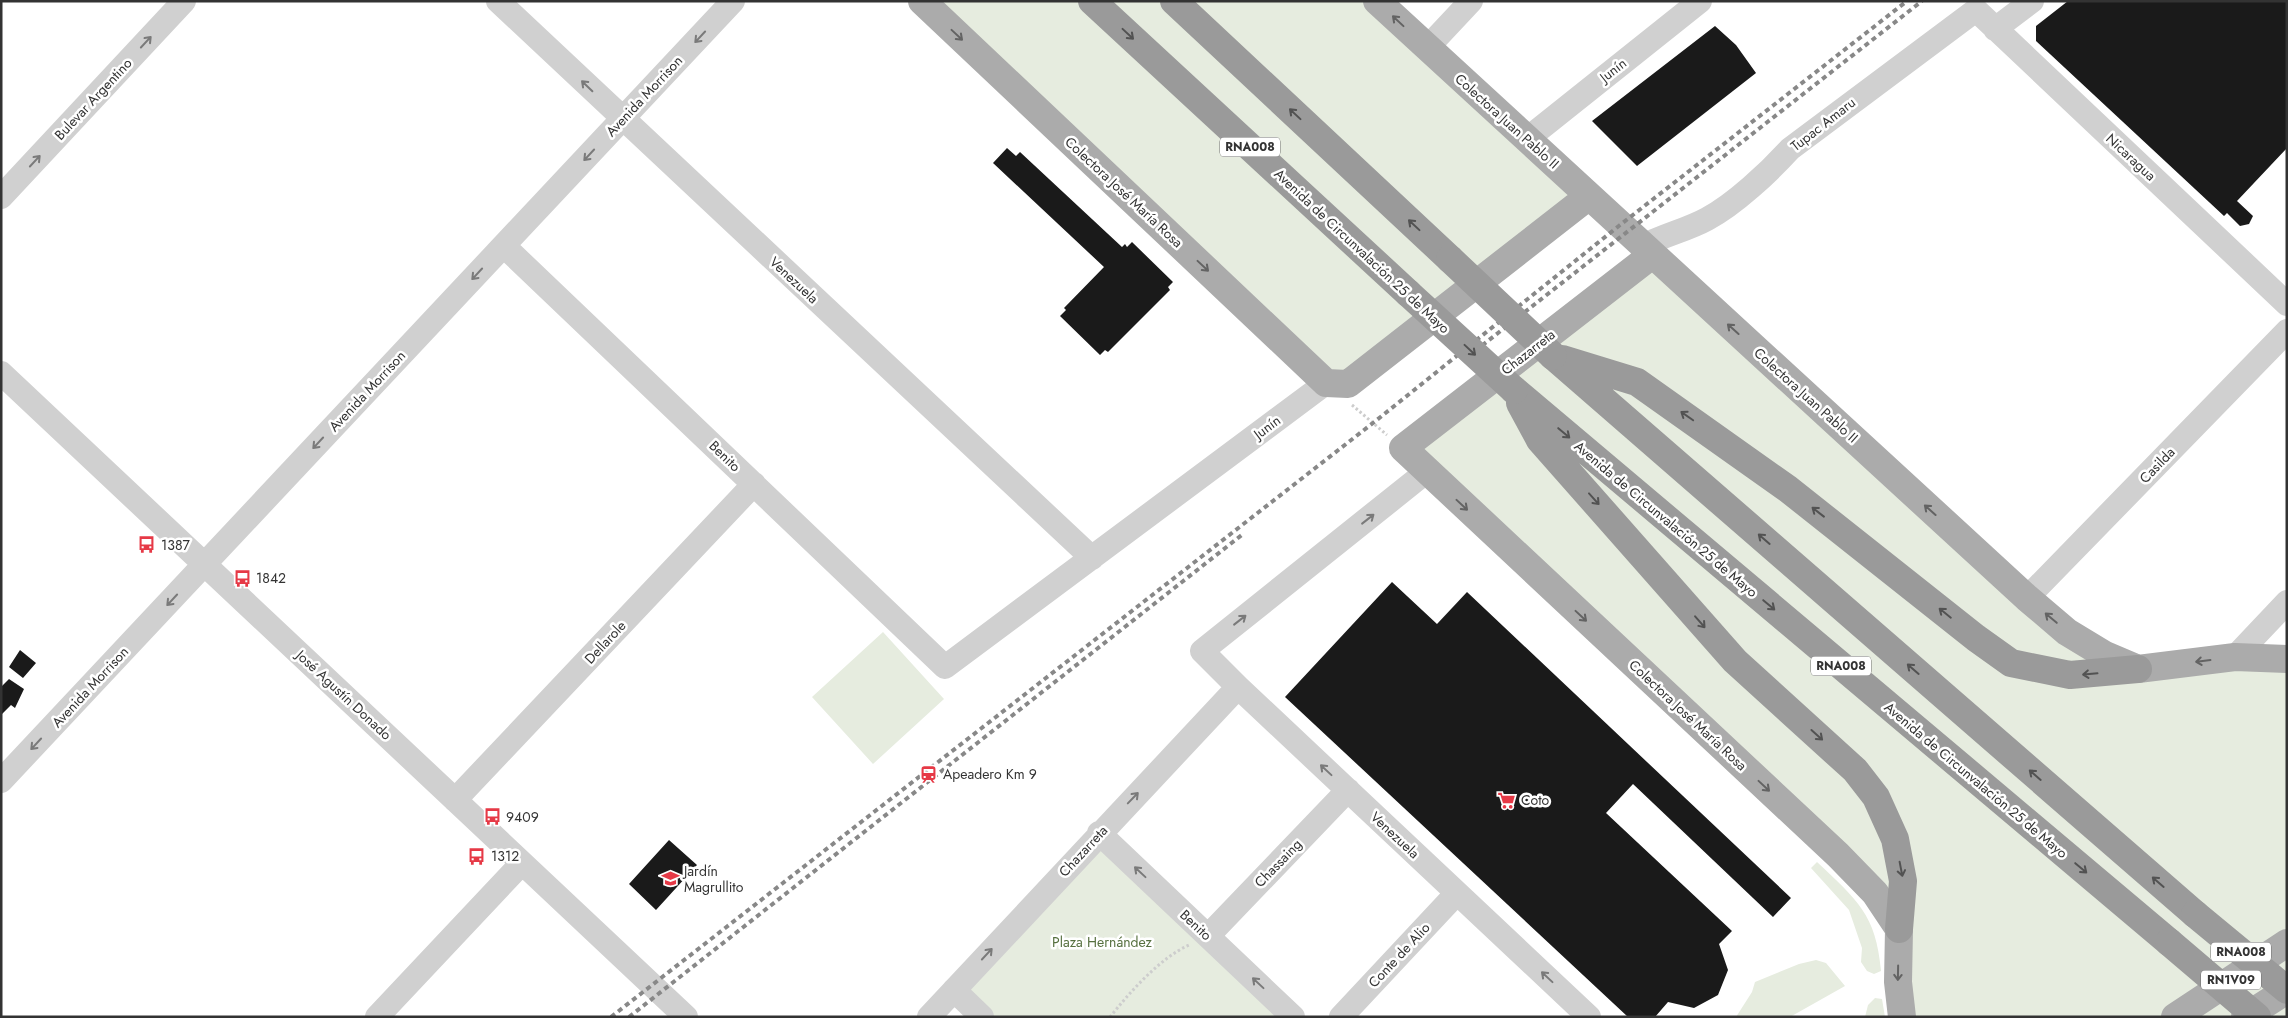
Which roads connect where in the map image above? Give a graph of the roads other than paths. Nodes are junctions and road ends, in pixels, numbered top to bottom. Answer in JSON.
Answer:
{"nodes":[{"id":1,"x":184,"y":1,"type":"edge"},
{"id":2,"x":498,"y":1,"type":"edge"},
{"id":3,"x":733,"y":1,"type":"edge"},
{"id":4,"x":922,"y":1,"type":"edge"},
{"id":5,"x":1092,"y":1,"type":"edge"},
{"id":6,"x":1174,"y":1,"type":"edge"},
{"id":7,"x":1377,"y":1,"type":"edge"},
{"id":8,"x":1471,"y":1,"type":"edge"},
{"id":9,"x":1700,"y":1,"type":"edge"},
{"id":10,"x":2032,"y":1,"type":"edge"},
{"id":11,"x":1976,"y":10,"type":"joint"},
{"id":12,"x":1995,"y":29,"type":"junction"},
{"id":13,"x":1427,"y":48,"type":"junction"},
{"id":14,"x":622,"y":120,"type":"junction"},
{"id":15,"x":1527,"y":139,"type":"junction"},
{"id":16,"x":1,"y":196,"type":"edge"},
{"id":17,"x":1589,"y":196,"type":"junction"},
{"id":18,"x":504,"y":246,"type":"junction"},
{"id":19,"x":1648,"y":251,"type":"junction"},
{"id":20,"x":2287,"y":304,"type":"edge"},
{"id":21,"x":2287,"y":331,"type":"edge"},
{"id":22,"x":1553,"y":356,"type":"junction"},
{"id":23,"x":1,"y":373,"type":"edge"},
{"id":24,"x":1326,"y":383,"type":"junction"},
{"id":25,"x":1514,"y":390,"type":"junction"},
{"id":26,"x":1403,"y":448,"type":"joint"},
{"id":27,"x":1426,"y":472,"type":"junction"},
{"id":28,"x":754,"y":484,"type":"junction"},
{"id":29,"x":1092,"y":558,"type":"junction"},
{"id":30,"x":205,"y":564,"type":"junction"},
{"id":31,"x":2027,"y":598,"type":"junction"},
{"id":32,"x":2287,"y":602,"type":"edge"},
{"id":33,"x":2235,"y":658,"type":"junction"},
{"id":34,"x":2287,"y":660,"type":"edge"},
{"id":35,"x":945,"y":667,"type":"joint"},
{"id":36,"x":2138,"y":669,"type":"junction"},
{"id":37,"x":1238,"y":687,"type":"junction"},
{"id":38,"x":1,"y":781,"type":"edge"},
{"id":39,"x":1348,"y":790,"type":"junction"},
{"id":40,"x":455,"y":800,"type":"junction"},
{"id":41,"x":1099,"y":833,"type":"junction"},
{"id":42,"x":522,"y":863,"type":"junction"},
{"id":43,"x":1457,"y":893,"type":"junction"},
{"id":44,"x":1899,"y":929,"type":"junction"},
{"id":45,"x":1208,"y":936,"type":"junction"},
{"id":46,"x":2287,"y":943,"type":"edge"},
{"id":47,"x":954,"y":990,"type":"junction"},
{"id":48,"x":2287,"y":990,"type":"edge"},
{"id":49,"x":1583,"y":1015,"type":"edge"},
{"id":50,"x":377,"y":1017,"type":"edge"},
{"id":51,"x":686,"y":1017,"type":"edge"},
{"id":52,"x":929,"y":1017,"type":"edge"},
{"id":53,"x":982,"y":1017,"type":"edge"},
{"id":54,"x":1293,"y":1017,"type":"edge"},
{"id":55,"x":1341,"y":1017,"type":"edge"},
{"id":56,"x":1902,"y":1017,"type":"edge"},
{"id":57,"x":2175,"y":1017,"type":"edge"},
{"id":58,"x":2245,"y":1017,"type":"edge"},
{"id":59,"x":2257,"y":1017,"type":"edge"}],
"edges":[{"from":16,"to":1,"type":"street","name":"Bulevar Argentino","one_way":true},
{"from":14,"to":2,"type":"street","name":"Venezuela","one_way":true},
{"from":3,"to":14,"type":"street","name":"Avenida Morrison","one_way":true},
{"from":4,"to":24,"type":"main road","name":"Colectora José María Rosa","one_way":true},
{"from":5,"to":25,"type":"highway","name":"Avenida de Circunvalación 25 de Mayo","number":"RNA008","one_way":true,"bridge":true},
{"from":22,"to":6,"type":"highway","number":"RNA008","one_way":true,"bridge":true},
{"from":13,"to":7,"type":"main road","name":"Colectora Juan Pablo II","one_way":true},
{"from":8,"to":13,"type":"street"},
{"from":9,"to":15,"type":"street","name":"Junín"},
{"from":10,"to":12,"type":"street"},
{"from":11,"to":12,"type":"street","name":"Nicaragua"},
{"from":11,"to":19,"type":"street","name":"Tupac Amaru"},
{"from":12,"to":20,"type":"street","name":"Nicaragua"},
{"from":13,"to":15,"type":"main road","name":"Colectora Juan Pablo II"},
{"from":14,"to":18,"type":"street","name":"Avenida Morrison","one_way":true},
{"from":14,"to":29,"type":"street","name":"Venezuela"},
{"from":15,"to":17,"type":"main road","name":"Colectora Juan Pablo II"},
{"from":17,"to":19,"type":"main road","name":"Colectora Juan Pablo II"},
{"from":17,"to":24,"type":"main road"},
{"from":18,"to":28,"type":"street","name":"Benito"},
{"from":18,"to":30,"type":"street","name":"Avenida Morrison","one_way":true},
{"from":19,"to":26,"type":"main road","name":"Chazarreta"},
{"from":31,"to":19,"type":"main road","name":"Colectora Juan Pablo II","one_way":true},
{"from":21,"to":31,"type":"street","name":"Casilda"},
{"from":36,"to":22,"type":"highway","one_way":true},
{"from":48,"to":22,"type":"highway","number":"RNA008","one_way":true,"bridge":true},
{"from":23,"to":30,"type":"street","name":"José Agustín Donado"},
{"from":24,"to":29,"type":"street","name":"Junín"},
{"from":25,"to":44,"type":"highway","one_way":true},
{"from":25,"to":59,"type":"highway","name":"Avenida de Circunvalación 25 de Mayo","number":"RNA008","one_way":true,"bridge":true},
{"from":26,"to":27,"type":"main road","name":"Colectora José María Rosa"},
{"from":37,"to":27,"type":"street","name":"Venezuela","one_way":true},
{"from":27,"to":44,"type":"main road","name":"Colectora José María Rosa","one_way":true},
{"from":28,"to":35,"type":"street","name":"Benito"},
{"from":28,"to":40,"type":"street","name":"Dellarole"},
{"from":29,"to":35,"type":"street","name":"Junín"},
{"from":30,"to":38,"type":"street","name":"Avenida Morrison","one_way":true},
{"from":30,"to":40,"type":"street","name":"José Agustín Donado"},
{"from":36,"to":31,"type":"main road","name":"Colectora Juan Pablo II","one_way":true},
{"from":32,"to":33,"type":"street"},
{"from":33,"to":34,"type":"main road","name":"Colectora Juan Pablo II"},
{"from":33,"to":36,"type":"main road","name":"Colectora Juan Pablo II","one_way":true},
{"from":39,"to":37,"type":"street","name":"Venezuela","one_way":true},
{"from":41,"to":37,"type":"street","name":"Chazarreta","one_way":true},
{"from":39,"to":43,"type":"street","name":"Venezuela"},
{"from":39,"to":45,"type":"street","name":"Chassaing"},
{"from":40,"to":42,"type":"street","name":"José Agustín Donado"},
{"from":45,"to":41,"type":"street","name":"Benito","one_way":true},
{"from":47,"to":41,"type":"street","name":"Chazarreta","one_way":true},
{"from":42,"to":50,"type":"street"},
{"from":42,"to":51,"type":"street","name":"José Agustín Donado"},
{"from":49,"to":43,"type":"street","name":"Venezuela","one_way":true},
{"from":43,"to":55,"type":"street","name":"Conte de Alio"},
{"from":44,"to":56,"type":"main road","one_way":true},
{"from":54,"to":45,"type":"street","name":"Benito","one_way":true},
{"from":46,"to":57,"type":"main road","number":"RN1V09"},
{"from":47,"to":52,"type":"street","name":"Chazarreta"},
{"from":47,"to":53,"type":"street"},
{"from":48,"to":58,"type":"main road","number":"RN1V09"}]}
